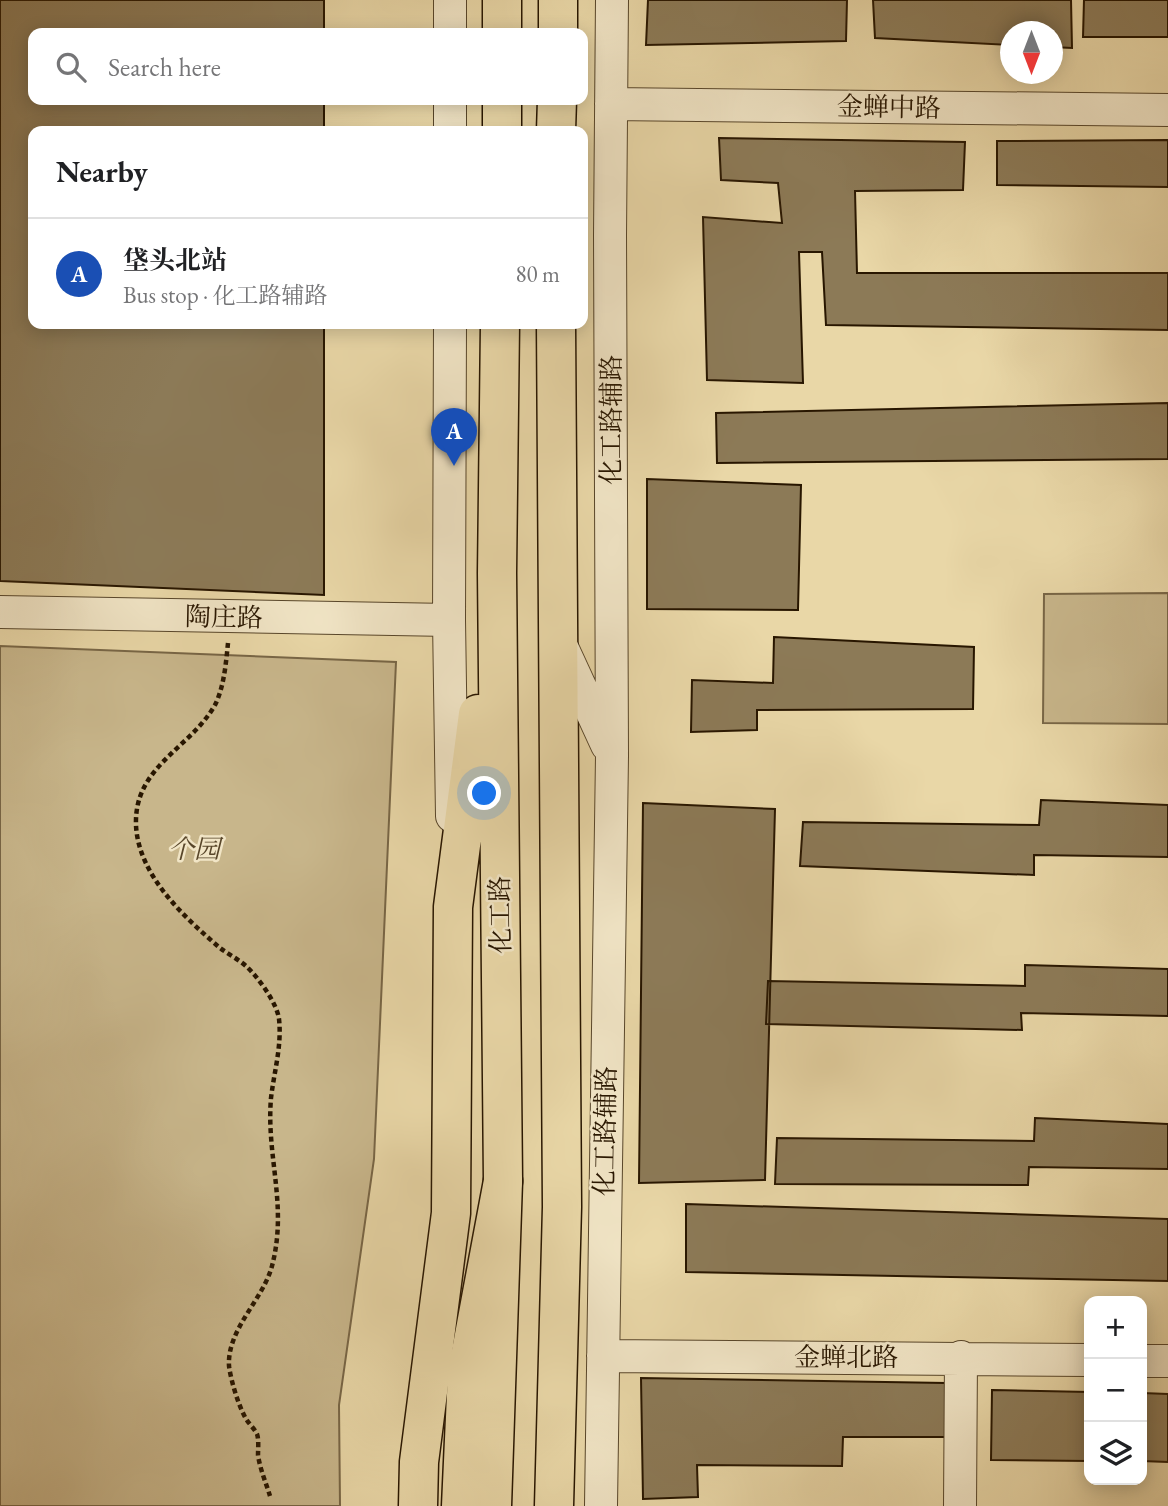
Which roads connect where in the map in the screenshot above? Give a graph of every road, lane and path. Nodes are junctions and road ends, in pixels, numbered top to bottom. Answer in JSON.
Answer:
{"nodes":[{"id":1,"x":450,"y":0,"type":"edge"},
{"id":2,"x":502,"y":0,"type":"edge"},
{"id":3,"x":558,"y":0,"type":"edge"},
{"id":4,"x":612,"y":0,"type":"edge"},
{"id":5,"x":450,"y":28,"type":"edge"},
{"id":6,"x":502,"y":28,"type":"edge"},
{"id":7,"x":558,"y":28,"type":"edge"},
{"id":8,"x":611,"y":104,"type":"junction"},
{"id":9,"x":450,"y":105,"type":"edge"},
{"id":10,"x":502,"y":105,"type":"edge"},
{"id":11,"x":557,"y":105,"type":"edge"},
{"id":12,"x":1168,"y":110,"type":"edge"},
{"id":13,"x":450,"y":126,"type":"edge"},
{"id":14,"x":502,"y":126,"type":"edge"},
{"id":15,"x":556,"y":126,"type":"edge"},
{"id":16,"x":596,"y":235,"type":"edge"},
{"id":17,"x":450,"y":329,"type":"edge"},
{"id":18,"x":500,"y":329,"type":"edge"},
{"id":19,"x":556,"y":329,"type":"edge"},
{"id":20,"x":496,"y":573,"type":"junction"},
{"id":21,"x":0,"y":612,"type":"edge"},
{"id":22,"x":231,"y":618,"type":"junction"},
{"id":23,"x":449,"y":620,"type":"junction"},
{"id":24,"x":559,"y":641,"type":"junction"},
{"id":25,"x":612,"y":756,"type":"junction"},
{"id":26,"x":453,"y":907,"type":"junction"},
{"id":27,"x":503,"y":1181,"type":"junction"},
{"id":28,"x":603,"y":1356,"type":"junction"},
{"id":29,"x":961,"y":1357,"type":"junction"},
{"id":30,"x":1084,"y":1360,"type":"edge"},
{"id":31,"x":1147,"y":1361,"type":"edge"},
{"id":32,"x":1168,"y":1361,"type":"edge"},
{"id":33,"x":270,"y":1496,"type":"dead end"},
{"id":34,"x":418,"y":1506,"type":"edge"},
{"id":35,"x":461,"y":1506,"type":"edge"},
{"id":36,"x":492,"y":1506,"type":"edge"},
{"id":37,"x":554,"y":1506,"type":"edge"},
{"id":38,"x":601,"y":1506,"type":"edge"},
{"id":39,"x":960,"y":1506,"type":"edge"}],
"edges":[{"from":1,"to":5,"type":"street"},
{"from":2,"to":6,"type":"main road"},
{"from":3,"to":7,"type":"main road"},
{"from":4,"to":8,"type":"street","name":"化工路辅路"},
{"from":8,"to":12,"type":"street","name":"金蝉中路"},
{"from":8,"to":16,"type":"street","name":"化工路辅路"},
{"from":9,"to":13,"type":"street"},
{"from":10,"to":14,"type":"main road"},
{"from":11,"to":15,"type":"main road"},
{"from":16,"to":25,"type":"street","name":"化工路辅路"},
{"from":17,"to":23,"type":"street"},
{"from":18,"to":20,"type":"main road","name":"化工路"},
{"from":19,"to":24,"type":"main road"},
{"from":20,"to":26,"type":"main road"},
{"from":20,"to":27,"type":"main road","name":"化工路"},
{"from":21,"to":22,"type":"street","name":"陶庄路"},
{"from":22,"to":23,"type":"street","name":"陶庄路"},
{"from":22,"to":33,"type":"path"},
{"from":23,"to":26,"type":"street"},
{"from":24,"to":25,"type":"street","name":"化工路辅路"},
{"from":24,"to":37,"type":"main road"},
{"from":25,"to":28,"type":"street","name":"化工路辅路"},
{"from":26,"to":34,"type":"main road"},
{"from":27,"to":35,"type":"main road"},
{"from":27,"to":36,"type":"main road","name":"化工路"},
{"from":28,"to":29,"type":"street","name":"金蝉北路"},
{"from":28,"to":38,"type":"street","name":"化工路辅路"},
{"from":29,"to":30,"type":"street","name":"金蝉北路"},
{"from":29,"to":39,"type":"street"},
{"from":31,"to":32,"type":"street"}]}
